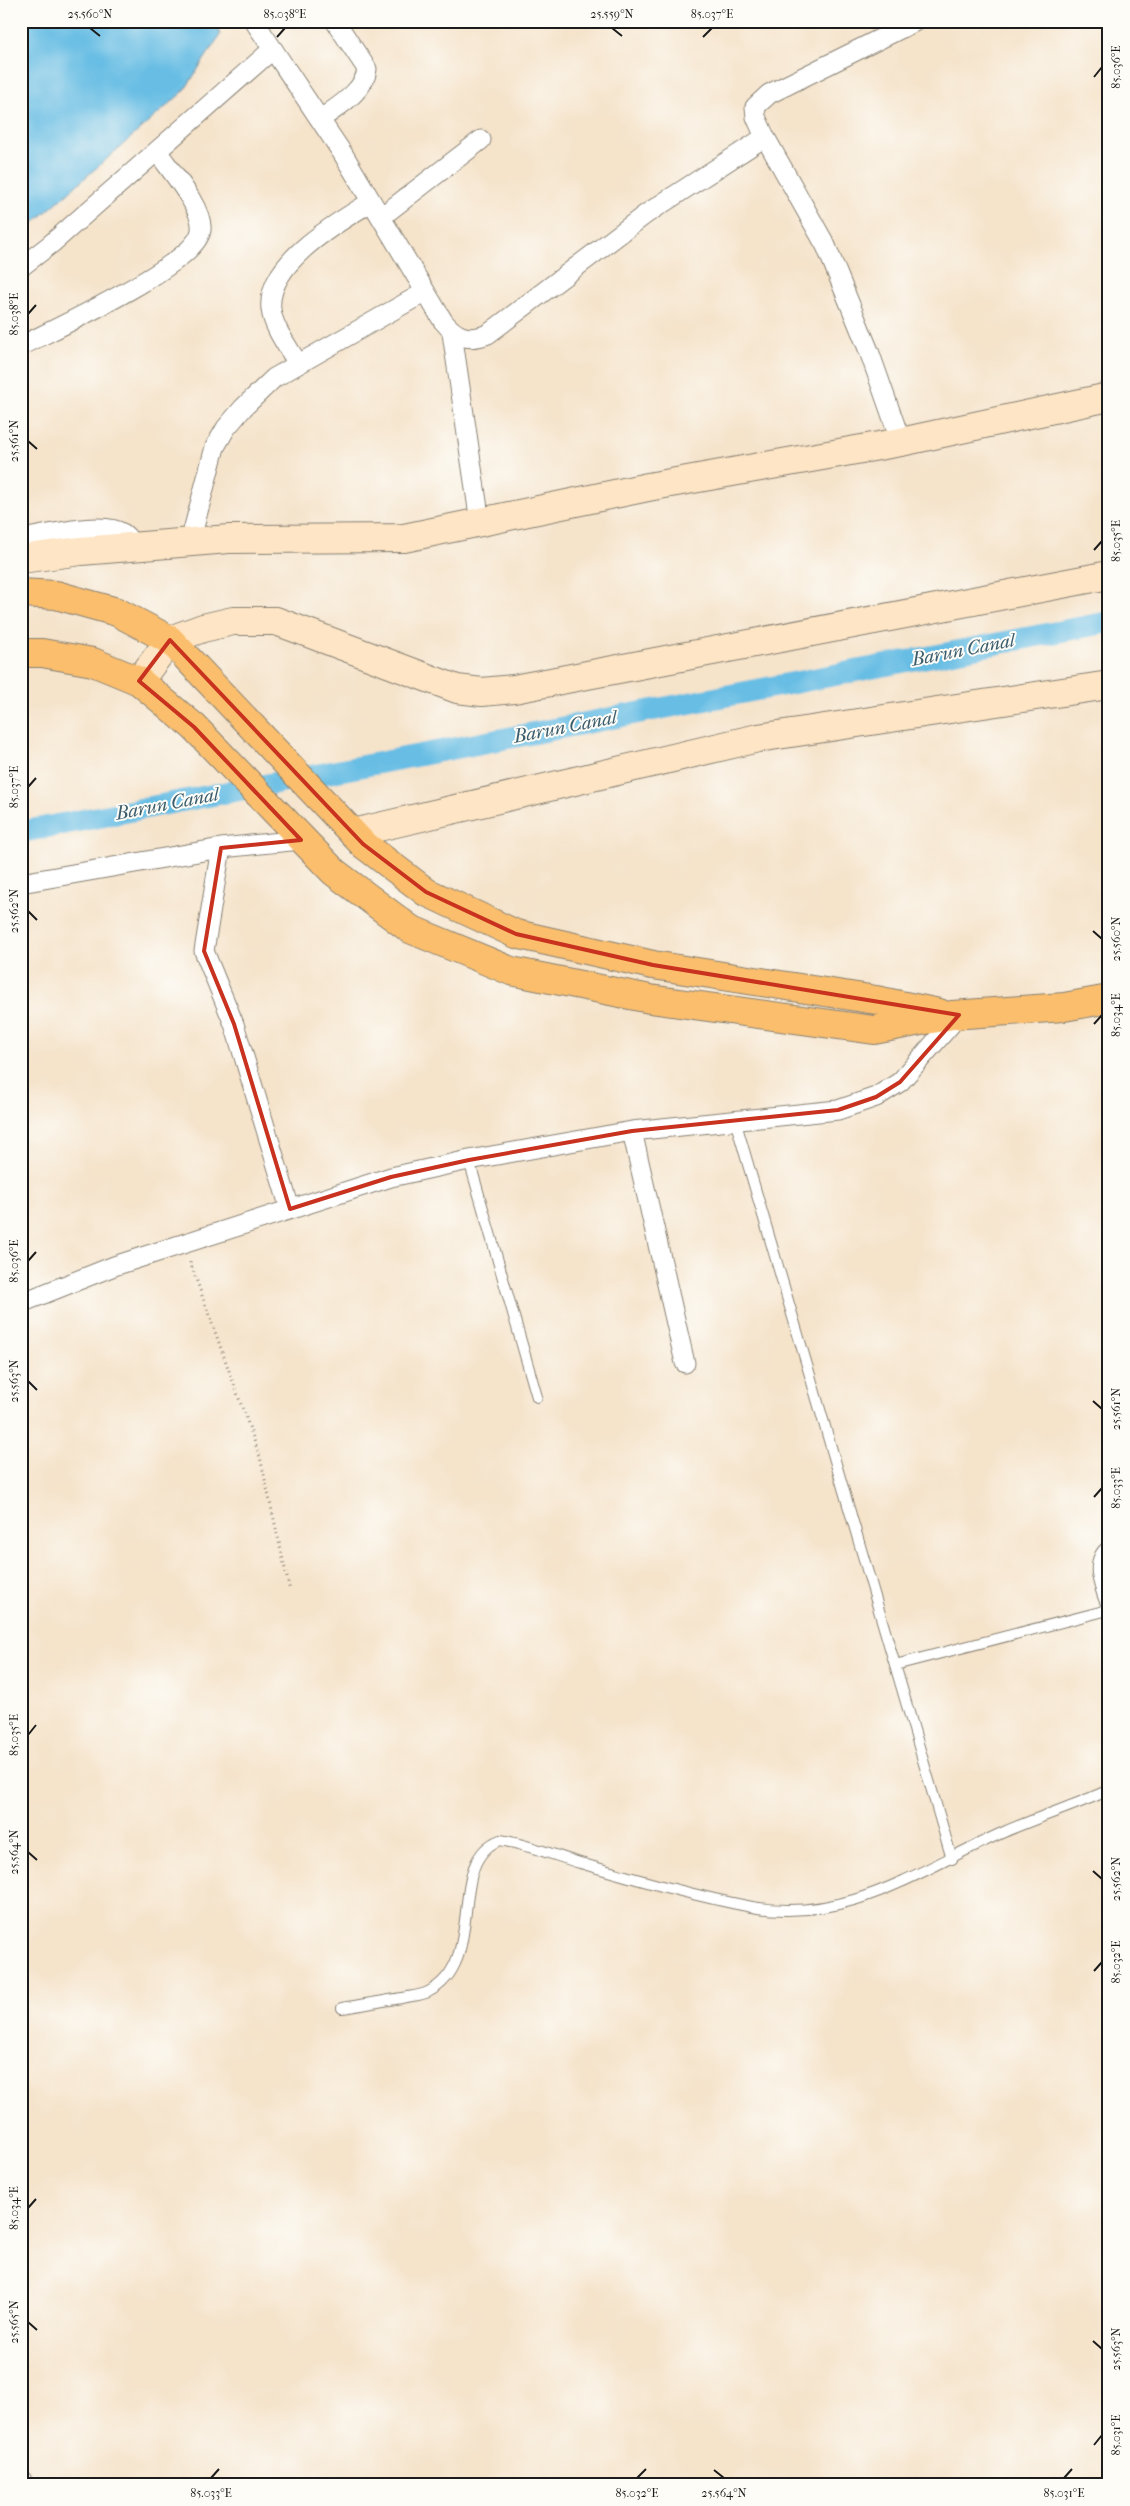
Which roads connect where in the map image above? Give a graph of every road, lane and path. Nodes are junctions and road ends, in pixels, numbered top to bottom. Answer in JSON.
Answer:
{"nodes":[{"id":1,"x":254,"y":21,"type":"edge"},
{"id":2,"x":335,"y":21,"type":"edge"},
{"id":3,"x":916,"y":21,"type":"edge"},
{"id":4,"x":273,"y":49,"type":"junction"},
{"id":5,"x":320,"y":119,"type":"junction"},
{"id":6,"x":765,"y":137,"type":"junction"},
{"id":7,"x":481,"y":140,"type":"dead end"},
{"id":8,"x":157,"y":151,"type":"junction"},
{"id":9,"x":376,"y":210,"type":"junction"},
{"id":10,"x":21,"y":267,"type":"edge"},
{"id":11,"x":425,"y":292,"type":"junction"},
{"id":12,"x":452,"y":332,"type":"junction"},
{"id":13,"x":21,"y":346,"type":"edge"},
{"id":14,"x":298,"y":364,"type":"junction"},
{"id":15,"x":1109,"y":397,"type":"edge"},
{"id":16,"x":901,"y":442,"type":"junction"},
{"id":17,"x":480,"y":522,"type":"junction"},
{"id":18,"x":21,"y":539,"type":"edge"},
{"id":19,"x":190,"y":542,"type":"junction"},
{"id":20,"x":134,"y":548,"type":"junction"},
{"id":21,"x":21,"y":559,"type":"edge"},
{"id":22,"x":1109,"y":575,"type":"edge"},
{"id":23,"x":21,"y":593,"type":"edge"},
{"id":24,"x":170,"y":640,"type":"junction"},
{"id":25,"x":21,"y":653,"type":"edge"},
{"id":26,"x":140,"y":681,"type":"junction"},
{"id":27,"x":1109,"y":685,"type":"edge"},
{"id":28,"x":292,"y":830,"type":"junction"},
{"id":29,"x":353,"y":833,"type":"junction"},
{"id":30,"x":221,"y":848,"type":"junction"},
{"id":31,"x":21,"y":883,"type":"edge"},
{"id":32,"x":1109,"y":999,"type":"edge"},
{"id":33,"x":956,"y":1015,"type":"junction"},
{"id":34,"x":735,"y":1120,"type":"junction"},
{"id":35,"x":632,"y":1131,"type":"junction"},
{"id":36,"x":469,"y":1160,"type":"junction"},
{"id":37,"x":290,"y":1210,"type":"junction"},
{"id":38,"x":184,"y":1244,"type":"junction"},
{"id":39,"x":21,"y":1303,"type":"edge"},
{"id":40,"x":685,"y":1363,"type":"dead end"},
{"id":41,"x":537,"y":1397,"type":"dead end"},
{"id":42,"x":1109,"y":1544,"type":"edge"},
{"id":43,"x":290,"y":1591,"type":"dead end"},
{"id":44,"x":1108,"y":1611,"type":"edge"},
{"id":45,"x":895,"y":1665,"type":"junction"},
{"id":46,"x":1109,"y":1790,"type":"edge"},
{"id":47,"x":952,"y":1859,"type":"junction"},
{"id":48,"x":342,"y":2008,"type":"dead end"},
{"id":49,"x":21,"y":2479,"type":"edge"},
{"id":50,"x":24,"y":2485,"type":"edge"}],
"edges":[{"from":1,"to":4,"type":"street"},
{"from":2,"to":5,"type":"street"},
{"from":3,"to":6,"type":"street"},
{"from":4,"to":5,"type":"street"},
{"from":4,"to":8,"type":"street"},
{"from":5,"to":9,"type":"street"},
{"from":6,"to":12,"type":"street"},
{"from":6,"to":16,"type":"street"},
{"from":7,"to":9,"type":"street"},
{"from":8,"to":10,"type":"street"},
{"from":8,"to":13,"type":"street"},
{"from":9,"to":11,"type":"street"},
{"from":9,"to":14,"type":"street"},
{"from":11,"to":12,"type":"street"},
{"from":11,"to":14,"type":"street"},
{"from":12,"to":17,"type":"street"},
{"from":14,"to":19,"type":"street"},
{"from":15,"to":16,"type":"main road"},
{"from":16,"to":17,"type":"main road"},
{"from":17,"to":19,"type":"main road"},
{"from":18,"to":20,"type":"street"},
{"from":19,"to":20,"type":"main road"},
{"from":20,"to":21,"type":"main road"},
{"from":22,"to":24,"type":"main road"},
{"from":23,"to":24,"type":"highway"},
{"from":24,"to":26,"type":"main road"},
{"from":24,"to":29,"type":"highway"},
{"from":25,"to":26,"type":"highway"},
{"from":26,"to":28,"type":"highway"},
{"from":27,"to":29,"type":"main road"},
{"from":28,"to":30,"type":"street"},
{"from":28,"to":33,"type":"highway"},
{"from":29,"to":33,"type":"highway"},
{"from":30,"to":31,"type":"street"},
{"from":30,"to":37,"type":"street"},
{"from":32,"to":33,"type":"highway"},
{"from":33,"to":34,"type":"street"},
{"from":34,"to":35,"type":"street"},
{"from":34,"to":45,"type":"lane"},
{"from":35,"to":36,"type":"street"},
{"from":35,"to":40,"type":"street"},
{"from":36,"to":37,"type":"street"},
{"from":36,"to":41,"type":"lane"},
{"from":37,"to":38,"type":"street"},
{"from":38,"to":39,"type":"street"},
{"from":38,"to":43,"type":"path"},
{"from":42,"to":44,"type":"lane"},
{"from":44,"to":45,"type":"lane"},
{"from":45,"to":47,"type":"lane"},
{"from":46,"to":47,"type":"lane"},
{"from":47,"to":48,"type":"lane"},
{"from":49,"to":50,"type":"street"}]}
